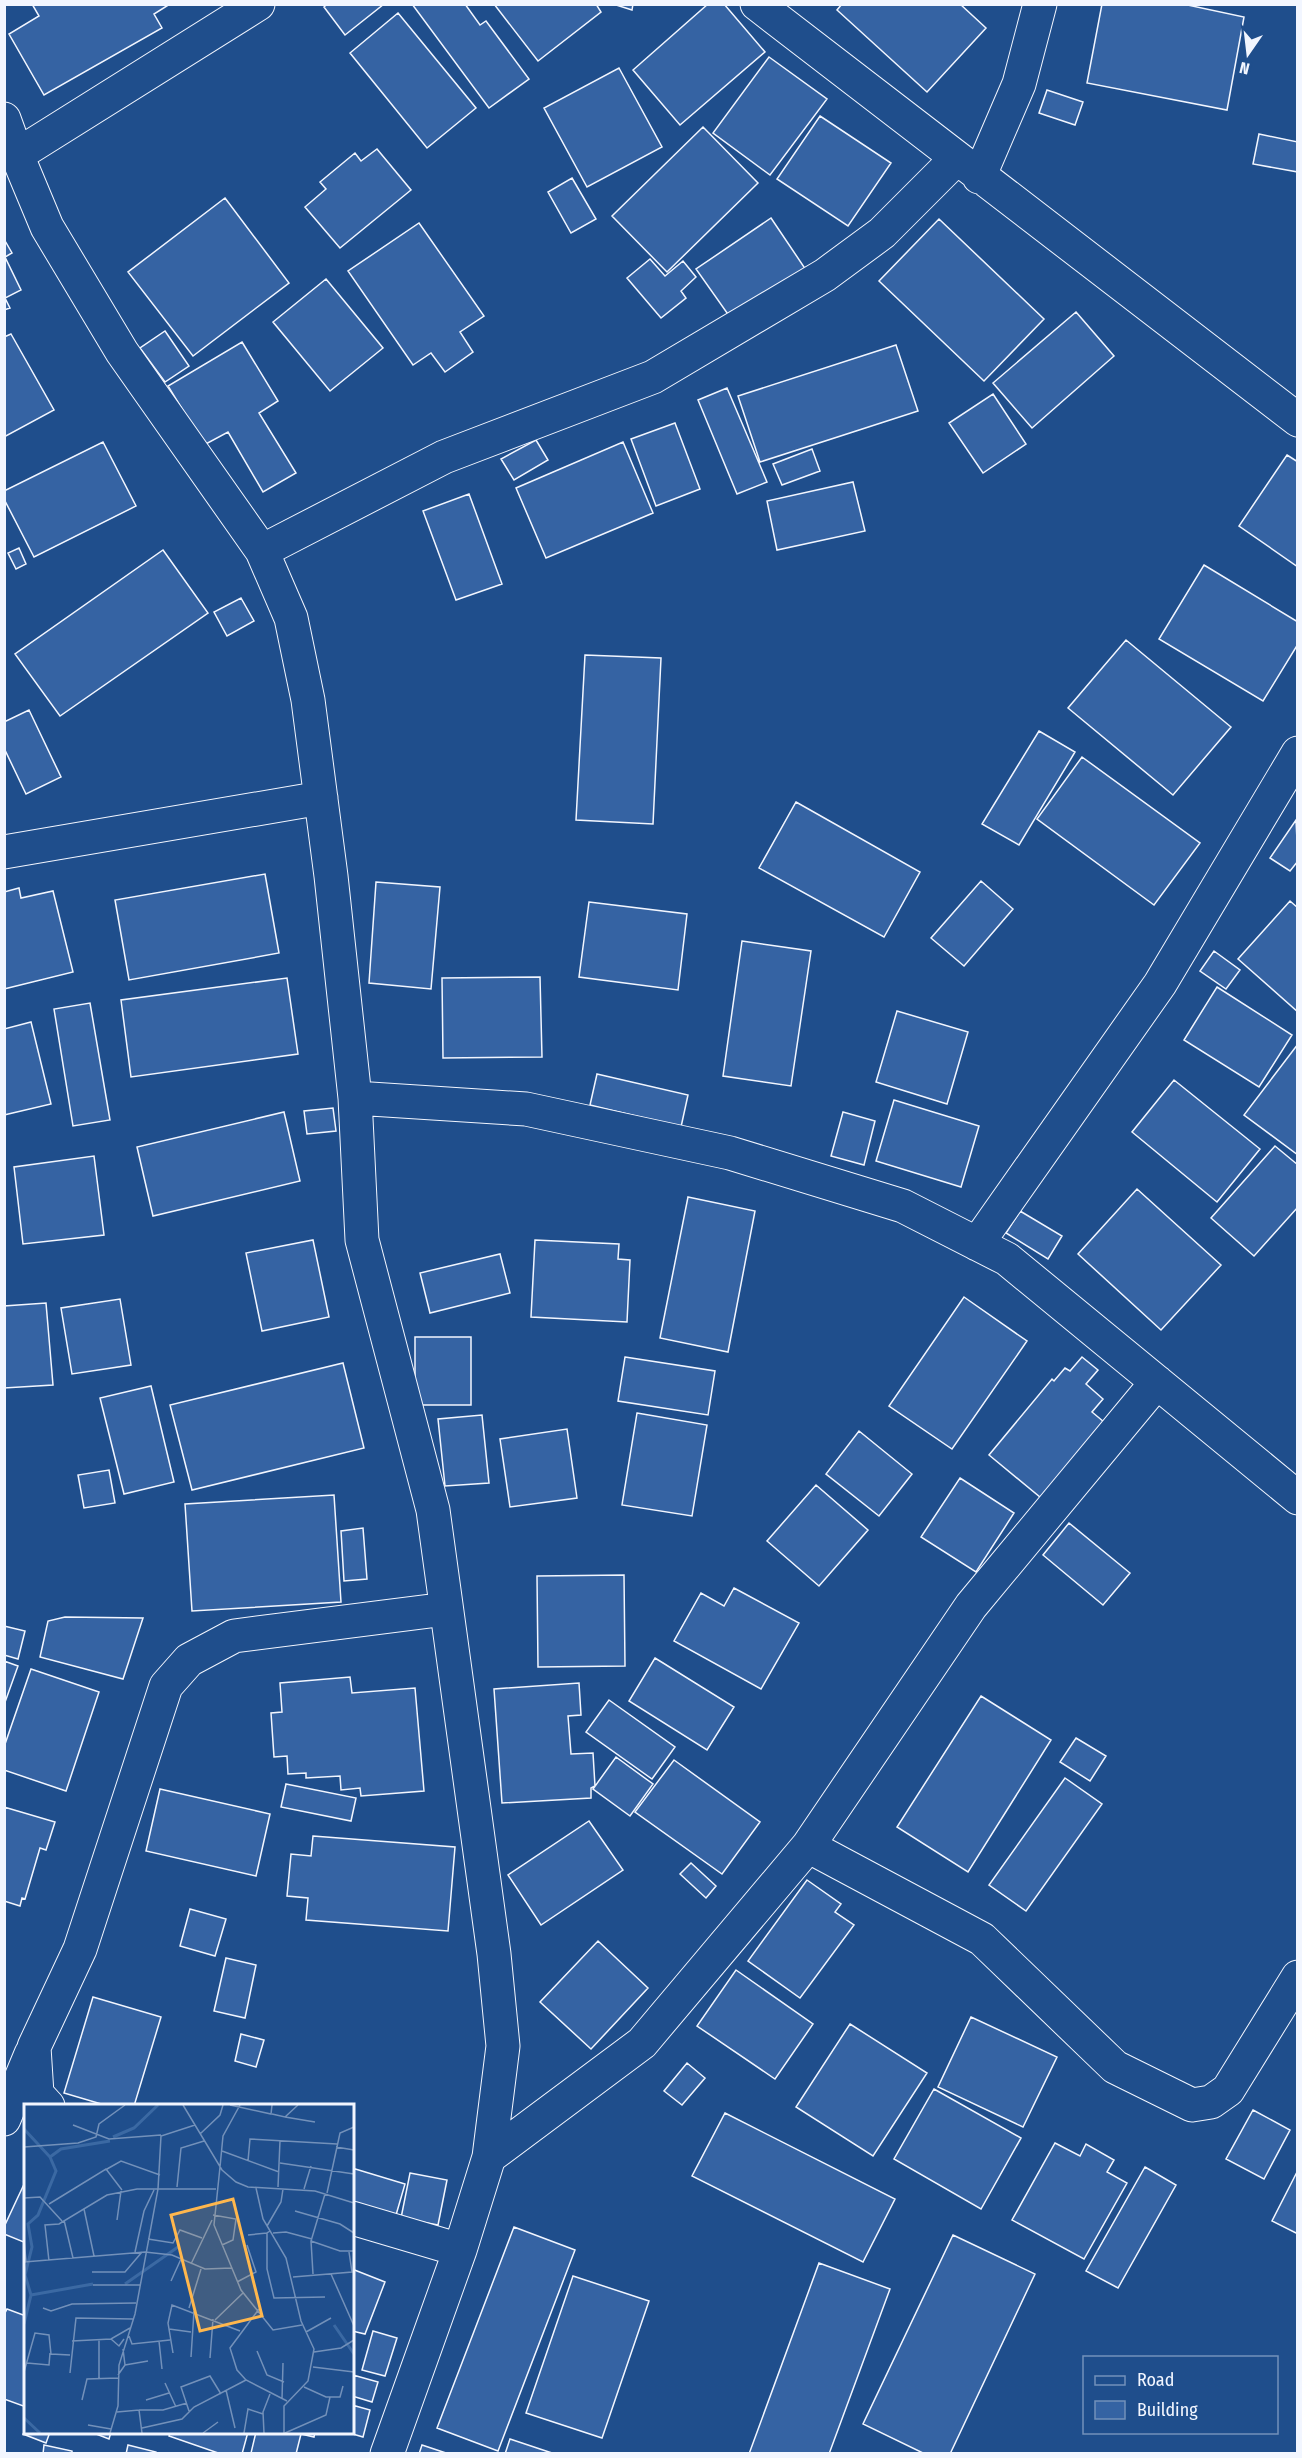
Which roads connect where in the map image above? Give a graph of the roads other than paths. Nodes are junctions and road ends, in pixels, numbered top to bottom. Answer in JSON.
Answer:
{"nodes":[{"id":1,"x":258,"y":4,"type":"edge"},
{"id":2,"x":757,"y":4,"type":"edge"},
{"id":3,"x":1040,"y":4,"type":"edge"},
{"id":4,"x":4,"y":119,"type":"edge"},
{"id":5,"x":17,"y":155,"type":"junction"},
{"id":6,"x":967,"y":168,"type":"junction"},
{"id":7,"x":1298,"y":420,"type":"edge"},
{"id":8,"x":262,"y":551,"type":"junction"},
{"id":9,"x":1298,"y":753,"type":"edge"},
{"id":10,"x":321,"y":798,"type":"junction"},
{"id":11,"x":4,"y":852,"type":"edge"},
{"id":12,"x":355,"y":1098,"type":"junction"},
{"id":13,"x":977,"y":1244,"type":"junction"},
{"id":14,"x":1157,"y":1382,"type":"junction"},
{"id":15,"x":1298,"y":1498,"type":"edge"},
{"id":16,"x":446,"y":1609,"type":"junction"},
{"id":17,"x":808,"y":1846,"type":"junction"},
{"id":18,"x":1298,"y":1977,"type":"edge"},
{"id":19,"x":34,"y":2047,"type":"junction"},
{"id":20,"x":46,"y":2104,"type":"edge"},
{"id":21,"x":4,"y":2119,"type":"edge"},
{"id":22,"x":489,"y":2157,"type":"junction"},
{"id":23,"x":354,"y":2219,"type":"edge"},
{"id":24,"x":460,"y":2250,"type":"junction"},
{"id":25,"x":387,"y":2454,"type":"edge"}],
"edges":[{"from":1,"to":5,"type":"street"},
{"from":2,"to":6,"type":"street"},
{"from":3,"to":6,"type":"street"},
{"from":4,"to":5,"type":"street"},
{"from":5,"to":8,"type":"street"},
{"from":6,"to":7,"type":"street"},
{"from":6,"to":8,"type":"street"},
{"from":8,"to":10,"type":"street"},
{"from":9,"to":13,"type":"street"},
{"from":10,"to":11,"type":"street"},
{"from":10,"to":12,"type":"street"},
{"from":12,"to":13,"type":"street"},
{"from":12,"to":16,"type":"street"},
{"from":13,"to":14,"type":"street"},
{"from":14,"to":15,"type":"street"},
{"from":14,"to":17,"type":"street"},
{"from":16,"to":19,"type":"street"},
{"from":16,"to":22,"type":"street"},
{"from":17,"to":18,"type":"street"},
{"from":17,"to":22,"type":"street"},
{"from":19,"to":20,"type":"street"},
{"from":19,"to":21,"type":"street"},
{"from":22,"to":24,"type":"street"},
{"from":23,"to":24,"type":"street"},
{"from":24,"to":25,"type":"street"}]}
